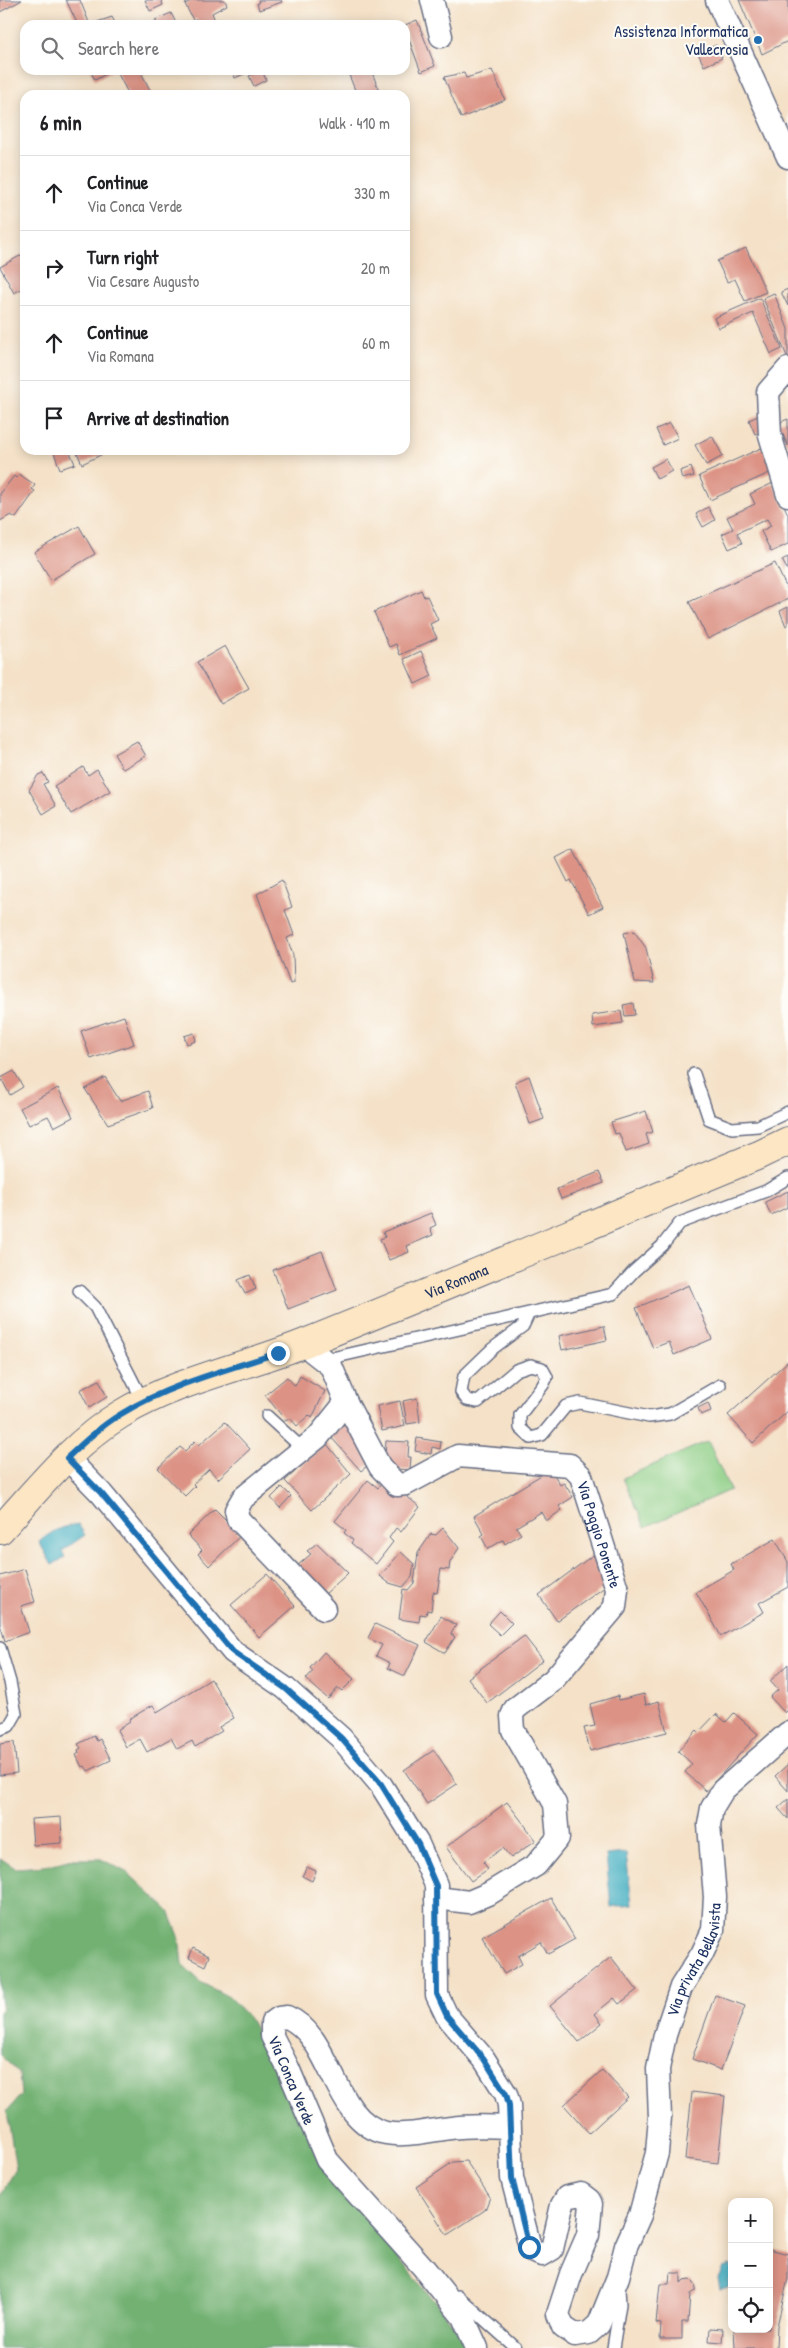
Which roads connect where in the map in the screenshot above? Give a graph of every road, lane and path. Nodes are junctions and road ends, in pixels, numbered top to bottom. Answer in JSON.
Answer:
{"nodes":[{"id":1,"x":432,"y":0,"type":"edge"},
{"id":2,"x":717,"y":0,"type":"edge"},
{"id":3,"x":441,"y":36,"type":"dead end"},
{"id":4,"x":786,"y":147,"type":"edge"},
{"id":5,"x":788,"y":369,"type":"edge"},
{"id":6,"x":788,"y":495,"type":"edge"},
{"id":7,"x":694,"y":1074,"type":"dead end"},
{"id":8,"x":788,"y":1112,"type":"edge"},
{"id":9,"x":788,"y":1141,"type":"edge"},
{"id":10,"x":788,"y":1178,"type":"edge"},
{"id":11,"x":79,"y":1291,"type":"dead end"},
{"id":12,"x":529,"y":1313,"type":"junction"},
{"id":13,"x":313,"y":1352,"type":"junction"},
{"id":14,"x":720,"y":1386,"type":"dead end"},
{"id":15,"x":346,"y":1402,"type":"junction"},
{"id":16,"x":133,"y":1408,"type":"junction"},
{"id":17,"x":267,"y":1416,"type":"dead end"},
{"id":18,"x":303,"y":1449,"type":"junction"},
{"id":19,"x":67,"y":1458,"type":"junction"},
{"id":20,"x":0,"y":1530,"type":"edge"},
{"id":21,"x":324,"y":1609,"type":"dead end"},
{"id":22,"x":0,"y":1648,"type":"edge"},
{"id":23,"x":0,"y":1729,"type":"edge"},
{"id":24,"x":788,"y":1733,"type":"edge"},
{"id":25,"x":436,"y":1898,"type":"junction"},
{"id":26,"x":509,"y":2127,"type":"junction"},
{"id":27,"x":423,"y":2267,"type":"junction"},
{"id":28,"x":618,"y":2277,"type":"junction"},
{"id":29,"x":477,"y":2348,"type":"edge"},
{"id":30,"x":516,"y":2348,"type":"edge"},
{"id":31,"x":613,"y":2348,"type":"edge"}],
"edges":[{"from":1,"to":3,"type":"street"},
{"from":2,"to":4,"type":"street"},
{"from":5,"to":6,"type":"street"},
{"from":7,"to":8,"type":"lane"},
{"from":9,"to":13,"type":"street","name":"Via Romana"},
{"from":10,"to":12,"type":"lane"},
{"from":11,"to":16,"type":"lane"},
{"from":12,"to":13,"type":"lane"},
{"from":12,"to":14,"type":"lane"},
{"from":13,"to":15,"type":"street"},
{"from":13,"to":16,"type":"street","name":"Via Romana"},
{"from":15,"to":18,"type":"street"},
{"from":15,"to":25,"type":"street","name":"Via Poggio Ponente"},
{"from":16,"to":19,"type":"street","name":"Via Romana"},
{"from":17,"to":18,"type":"lane"},
{"from":18,"to":21,"type":"street"},
{"from":19,"to":20,"type":"street","name":"Via Romana"},
{"from":19,"to":25,"type":"street"},
{"from":22,"to":23,"type":"lane"},
{"from":24,"to":28,"type":"street","name":"Via privata Bellavista"},
{"from":25,"to":26,"type":"street"},
{"from":26,"to":27,"type":"street","name":"Via Conca Verde"},
{"from":26,"to":28,"type":"street"},
{"from":27,"to":29,"type":"street","name":"Via Conca Verde"},
{"from":27,"to":30,"type":"lane"},
{"from":28,"to":31,"type":"lane"}]}
